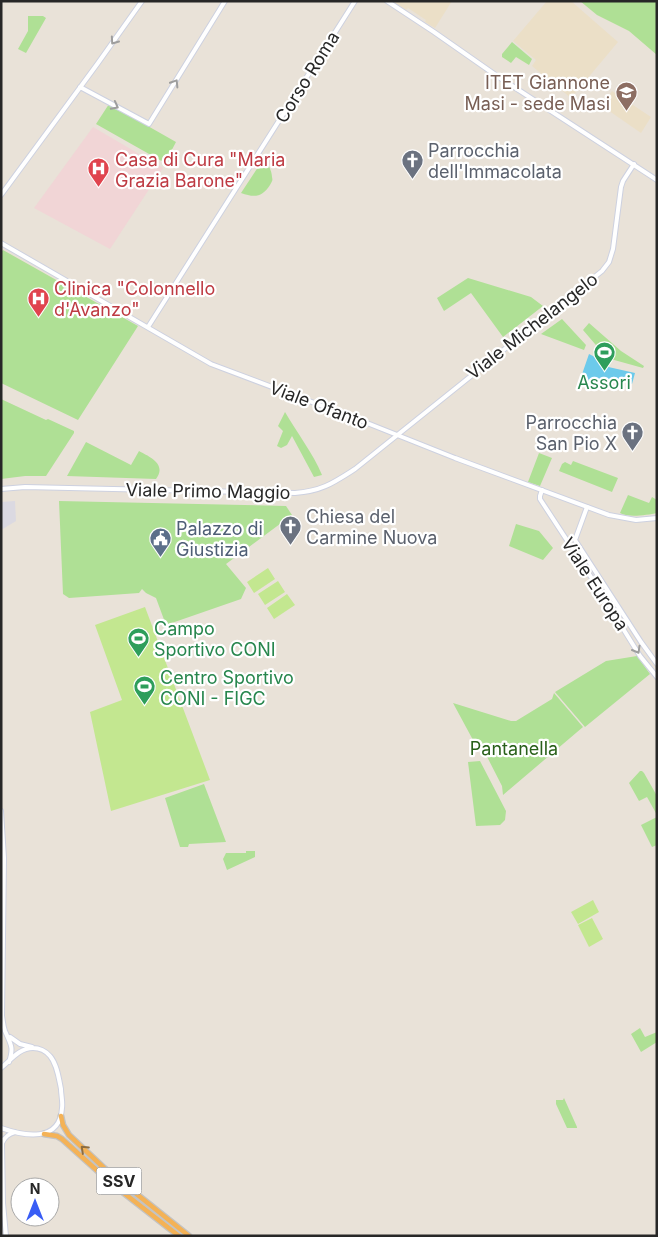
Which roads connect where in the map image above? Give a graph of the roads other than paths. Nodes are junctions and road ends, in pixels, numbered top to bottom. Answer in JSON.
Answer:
{"nodes":[{"id":1,"x":142,"y":1,"type":"edge"},
{"id":2,"x":225,"y":1,"type":"edge"},
{"id":3,"x":355,"y":1,"type":"edge"},
{"id":4,"x":387,"y":1,"type":"edge"},
{"id":5,"x":80,"y":87,"type":"junction"},
{"id":6,"x":634,"y":164,"type":"junction"},
{"id":7,"x":657,"y":180,"type":"edge"},
{"id":8,"x":1,"y":196,"type":"edge"},
{"id":9,"x":1,"y":243,"type":"edge"},
{"id":10,"x":148,"y":327,"type":"junction"},
{"id":11,"x":397,"y":435,"type":"junction"},
{"id":12,"x":1,"y":489,"type":"edge"},
{"id":13,"x":542,"y":490,"type":"junction"},
{"id":14,"x":587,"y":507,"type":"junction"},
{"id":15,"x":657,"y":518,"type":"edge"},
{"id":16,"x":657,"y":664,"type":"edge"},
{"id":17,"x":657,"y":677,"type":"edge"},
{"id":18,"x":1,"y":811,"type":"edge"},
{"id":19,"x":8,"y":1036,"type":"junction"},
{"id":20,"x":36,"y":1048,"type":"junction"},
{"id":21,"x":9,"y":1062,"type":"junction"},
{"id":22,"x":1,"y":1068,"type":"edge"},
{"id":23,"x":61,"y":1116,"type":"junction"},
{"id":24,"x":1,"y":1128,"type":"edge"},
{"id":25,"x":15,"y":1132,"type":"junction"},
{"id":26,"x":44,"y":1134,"type":"junction"},
{"id":27,"x":2,"y":1141,"type":"edge"},
{"id":28,"x":6,"y":1236,"type":"edge"},
{"id":29,"x":179,"y":1236,"type":"edge"},
{"id":30,"x":189,"y":1236,"type":"edge"}],
"edges":[{"from":1,"to":5,"type":"street","one_way":true},
{"from":5,"to":2,"type":"street","one_way":true},
{"from":3,"to":10,"type":"street","name":"Corso Roma"},
{"from":4,"to":6,"type":"street"},
{"from":5,"to":8,"type":"street"},
{"from":6,"to":7,"type":"street"},
{"from":6,"to":11,"type":"street","name":"Viale Michelangelo"},
{"from":9,"to":10,"type":"street","name":"Viale Ofanto"},
{"from":10,"to":11,"type":"street","name":"Viale Ofanto"},
{"from":11,"to":12,"type":"street","name":"Viale Primo Maggio"},
{"from":11,"to":13,"type":"street","name":"Viale Ofanto"},
{"from":13,"to":14,"type":"street","name":"Viale Ofanto"},
{"from":13,"to":17,"type":"street","name":"Viale Europa","one_way":true},
{"from":14,"to":15,"type":"street","name":"Viale Ofanto"},
{"from":14,"to":16,"type":"street","name":"Viale Europa"},
{"from":18,"to":19,"type":"street"},
{"from":19,"to":20,"type":"street"},
{"from":19,"to":21,"type":"street"},
{"from":20,"to":21,"type":"street"},
{"from":20,"to":23,"type":"street"},
{"from":21,"to":22,"type":"street"},
{"from":23,"to":26,"type":"street"},
{"from":30,"to":23,"type":"highway","number":"SSV","one_way":true},
{"from":24,"to":25,"type":"street"},
{"from":25,"to":26,"type":"street"},
{"from":25,"to":27,"type":"street"},
{"from":26,"to":29,"type":"highway","number":"SSV"},
{"from":27,"to":28,"type":"street"}]}
